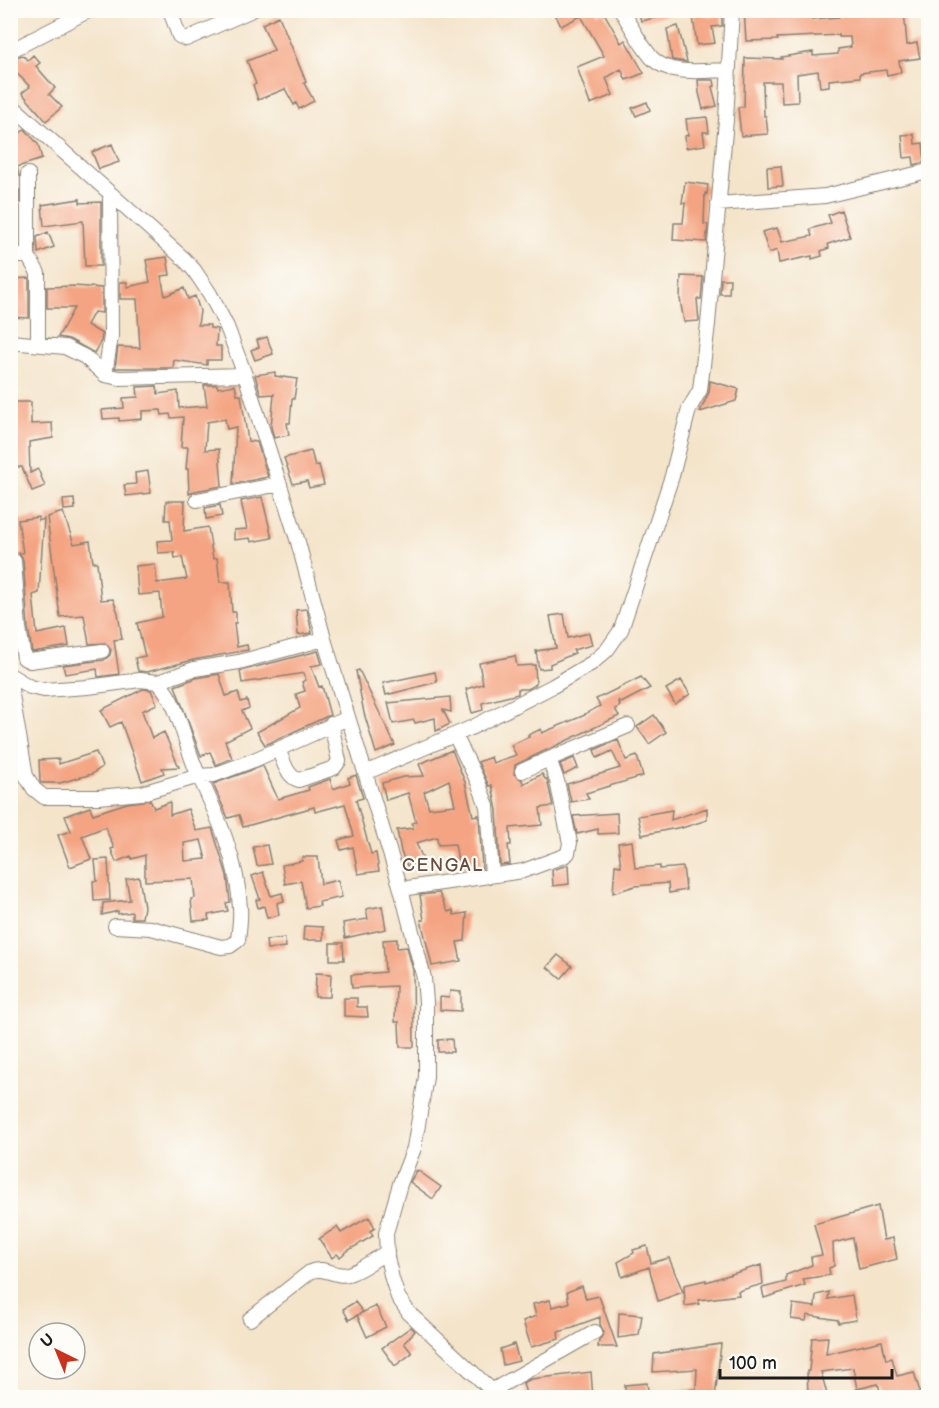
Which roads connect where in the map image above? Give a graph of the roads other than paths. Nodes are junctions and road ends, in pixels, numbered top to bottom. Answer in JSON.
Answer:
{"nodes":[{"id":1,"x":90,"y":10,"type":"edge"},
{"id":2,"x":170,"y":10,"type":"edge"},
{"id":3,"x":252,"y":10,"type":"edge"},
{"id":4,"x":621,"y":10,"type":"edge"},
{"id":5,"x":732,"y":10,"type":"edge"},
{"id":6,"x":10,"y":51,"type":"edge"},
{"id":7,"x":729,"y":70,"type":"junction"},
{"id":8,"x":10,"y":104,"type":"edge"},
{"id":9,"x":928,"y":171,"type":"edge"},
{"id":10,"x":28,"y":174,"type":"dead end"},
{"id":11,"x":110,"y":194,"type":"junction"},
{"id":12,"x":718,"y":204,"type":"junction"},
{"id":13,"x":10,"y":255,"type":"edge"},
{"id":14,"x":28,"y":256,"type":"junction"},
{"id":15,"x":10,"y":342,"type":"edge"},
{"id":16,"x":38,"y":344,"type":"junction"},
{"id":17,"x":105,"y":375,"type":"junction"},
{"id":18,"x":245,"y":375,"type":"junction"},
{"id":19,"x":280,"y":484,"type":"junction"},
{"id":20,"x":197,"y":500,"type":"dead end"},
{"id":21,"x":14,"y":561,"type":"dead end"},
{"id":22,"x":15,"y":628,"type":"edge"},
{"id":23,"x":324,"y":639,"type":"junction"},
{"id":24,"x":102,"y":651,"type":"dead end"},
{"id":25,"x":10,"y":675,"type":"edge"},
{"id":26,"x":158,"y":682,"type":"junction"},
{"id":27,"x":10,"y":684,"type":"edge"},
{"id":28,"x":348,"y":718,"type":"junction"},
{"id":29,"x":331,"y":724,"type":"junction"},
{"id":30,"x":628,"y":726,"type":"dead end"},
{"id":31,"x":454,"y":735,"type":"junction"},
{"id":32,"x":278,"y":749,"type":"junction"},
{"id":33,"x":549,"y":759,"type":"junction"},
{"id":34,"x":522,"y":771,"type":"dead end"},
{"id":35,"x":365,"y":773,"type":"junction"},
{"id":36,"x":199,"y":776,"type":"junction"},
{"id":37,"x":492,"y":875,"type":"junction"},
{"id":38,"x":401,"y":889,"type":"junction"},
{"id":39,"x":116,"y":926,"type":"dead end"},
{"id":40,"x":387,"y":1252,"type":"junction"},
{"id":41,"x":250,"y":1319,"type":"dead end"},
{"id":42,"x":595,"y":1332,"type":"dead end"},
{"id":43,"x":496,"y":1394,"type":"edge"}],
"edges":[{"from":1,"to":6,"type":"street"},
{"from":2,"to":3,"type":"street"},
{"from":4,"to":7,"type":"street"},
{"from":5,"to":7,"type":"street"},
{"from":7,"to":12,"type":"street"},
{"from":8,"to":11,"type":"street"},
{"from":9,"to":12,"type":"street"},
{"from":10,"to":14,"type":"street"},
{"from":11,"to":17,"type":"street"},
{"from":11,"to":18,"type":"street"},
{"from":12,"to":31,"type":"street"},
{"from":13,"to":14,"type":"street"},
{"from":14,"to":16,"type":"street"},
{"from":15,"to":16,"type":"street"},
{"from":16,"to":17,"type":"street"},
{"from":17,"to":18,"type":"street"},
{"from":18,"to":19,"type":"street"},
{"from":19,"to":20,"type":"street"},
{"from":19,"to":23,"type":"street"},
{"from":21,"to":22,"type":"street"},
{"from":22,"to":24,"type":"street"},
{"from":23,"to":26,"type":"street"},
{"from":23,"to":28,"type":"street"},
{"from":25,"to":26,"type":"street"},
{"from":26,"to":36,"type":"street"},
{"from":27,"to":36,"type":"street"},
{"from":28,"to":29,"type":"street"},
{"from":28,"to":35,"type":"street"},
{"from":29,"to":32,"type":"street"},
{"from":29,"to":32,"type":"street"},
{"from":30,"to":33,"type":"street"},
{"from":31,"to":35,"type":"street"},
{"from":31,"to":37,"type":"street"},
{"from":32,"to":36,"type":"street"},
{"from":33,"to":34,"type":"street"},
{"from":33,"to":37,"type":"street"},
{"from":35,"to":38,"type":"street"},
{"from":36,"to":39,"type":"street"},
{"from":37,"to":38,"type":"street"},
{"from":38,"to":40,"type":"street"},
{"from":40,"to":41,"type":"street"},
{"from":40,"to":43,"type":"street"},
{"from":42,"to":43,"type":"street"}]}
